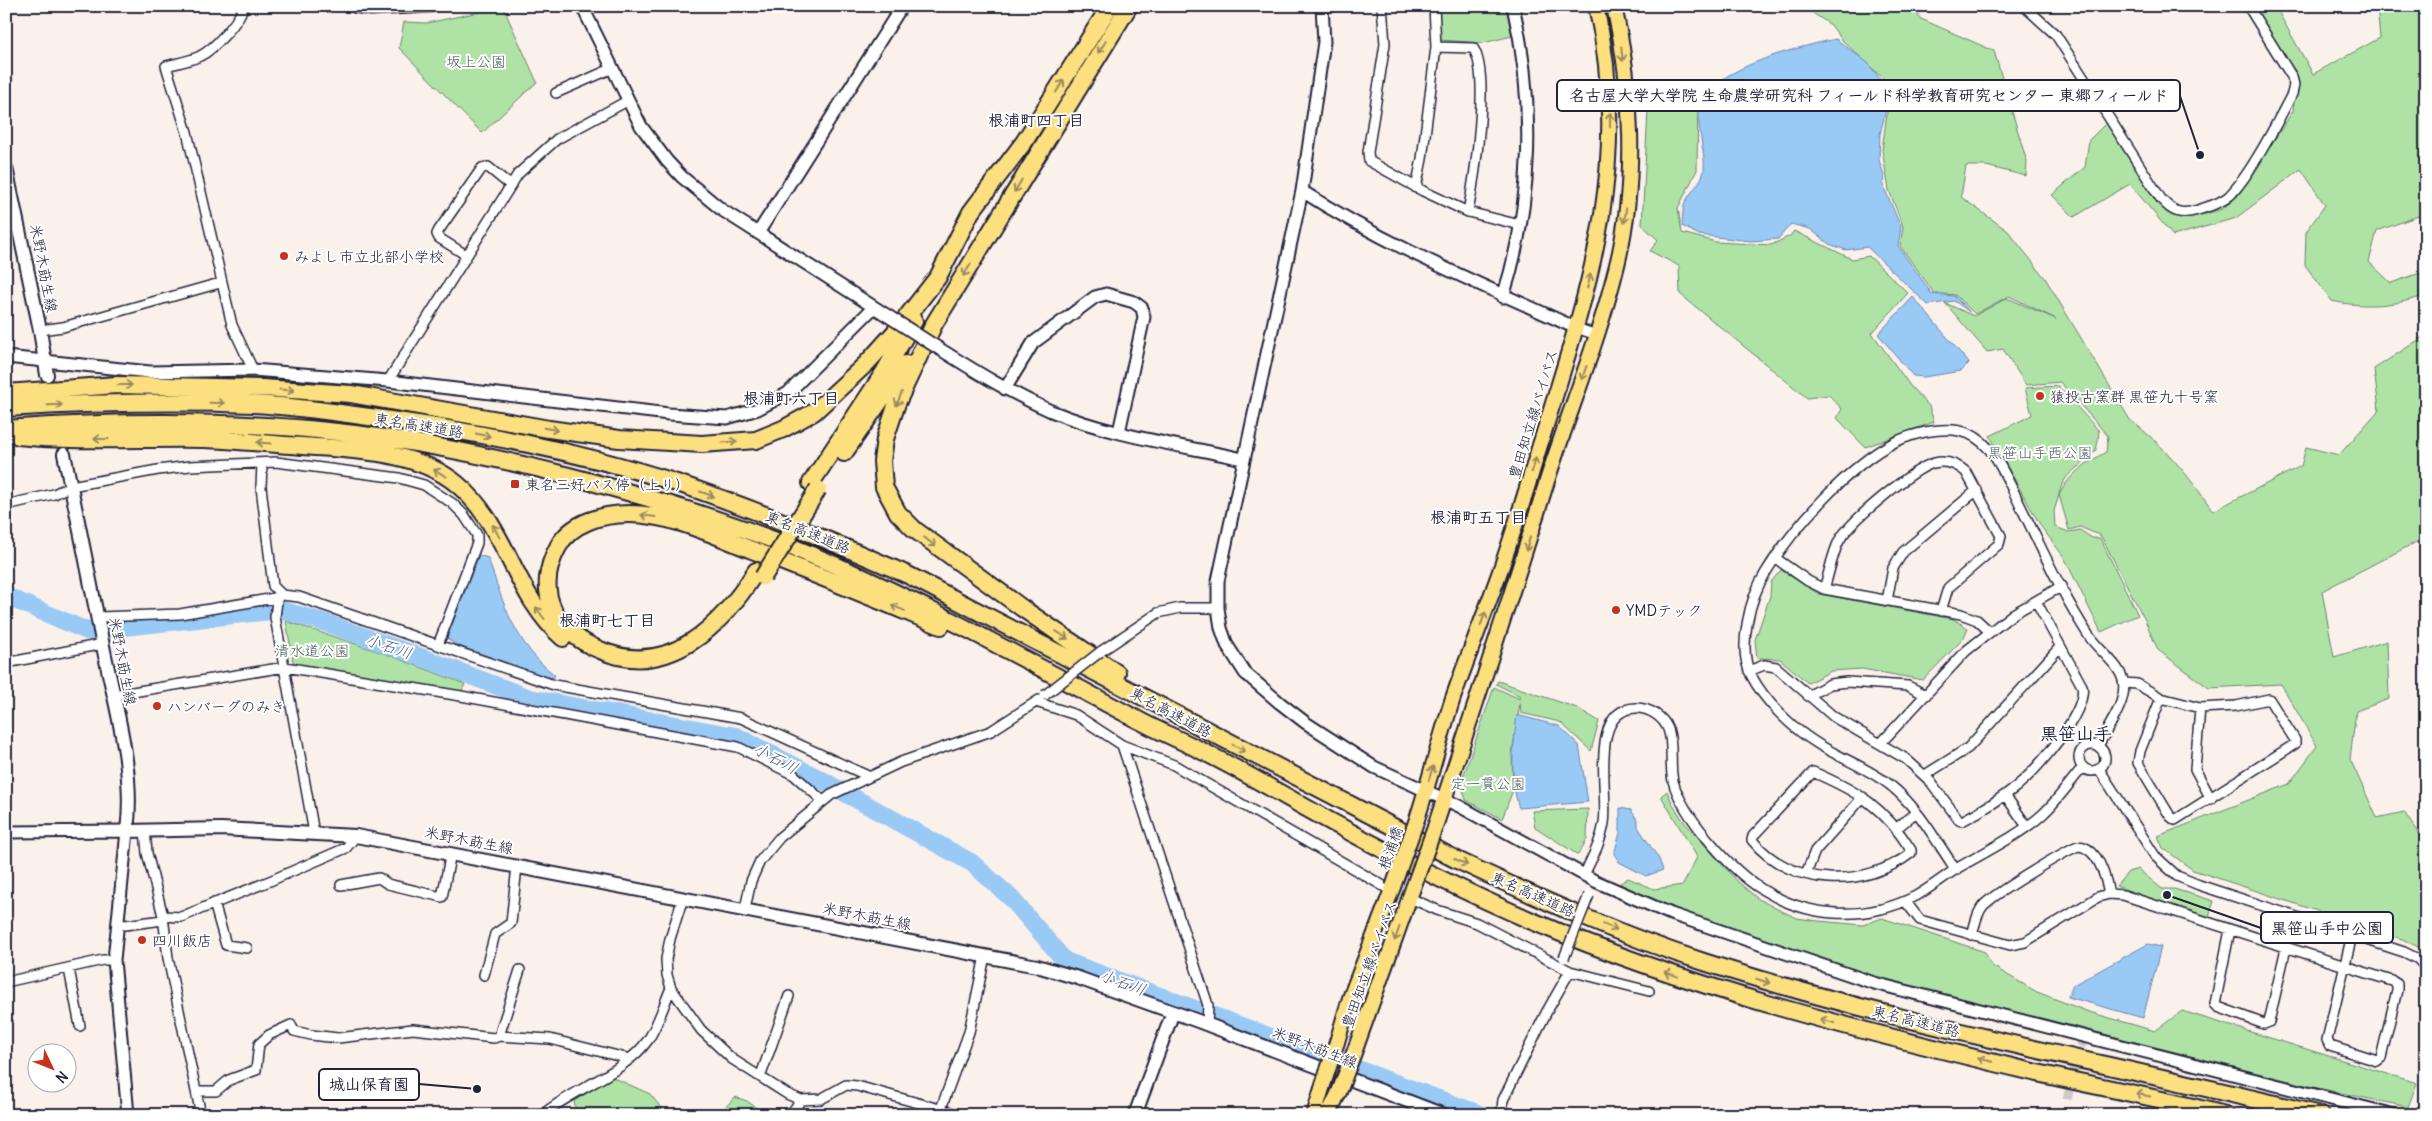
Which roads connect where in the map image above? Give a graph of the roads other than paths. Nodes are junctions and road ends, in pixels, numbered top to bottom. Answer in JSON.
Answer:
{"nodes":[{"id":1,"x":243,"y":6,"type":"edge"},
{"id":2,"x":354,"y":6,"type":"edge"},
{"id":3,"x":431,"y":6,"type":"edge"},
{"id":4,"x":582,"y":6,"type":"edge"},
{"id":5,"x":902,"y":6,"type":"edge"},
{"id":6,"x":1110,"y":6,"type":"edge"},
{"id":7,"x":1129,"y":6,"type":"edge"},
{"id":8,"x":1322,"y":6,"type":"edge"},
{"id":9,"x":1382,"y":6,"type":"edge"},
{"id":10,"x":1434,"y":6,"type":"edge"},
{"id":11,"x":1513,"y":6,"type":"edge"},
{"id":12,"x":1596,"y":6,"type":"edge"},
{"id":13,"x":1614,"y":6,"type":"edge"},
{"id":14,"x":2024,"y":6,"type":"edge"},
{"id":15,"x":2248,"y":6,"type":"edge"},
{"id":16,"x":1436,"y":48,"type":"junction"},
{"id":17,"x":611,"y":69,"type":"junction"},
{"id":18,"x":556,"y":94,"type":"dead end"},
{"id":19,"x":627,"y":101,"type":"junction"},
{"id":20,"x":7,"y":174,"type":"edge"},
{"id":21,"x":510,"y":185,"type":"junction"},
{"id":22,"x":1416,"y":188,"type":"junction"},
{"id":23,"x":1302,"y":191,"type":"junction"},
{"id":24,"x":1468,"y":212,"type":"junction"},
{"id":25,"x":1520,"y":225,"type":"junction"},
{"id":26,"x":758,"y":233,"type":"junction"},
{"id":27,"x":466,"y":255,"type":"junction"},
{"id":28,"x":938,"y":277,"type":"junction"},
{"id":29,"x":220,"y":283,"type":"junction"},
{"id":30,"x":1503,"y":297,"type":"junction"},
{"id":31,"x":874,"y":307,"type":"junction"},
{"id":32,"x":934,"y":324,"type":"junction"},
{"id":33,"x":1576,"y":328,"type":"junction"},
{"id":34,"x":40,"y":330,"type":"junction"},
{"id":35,"x":1597,"y":335,"type":"junction"},
{"id":36,"x":6,"y":357,"type":"edge"},
{"id":37,"x":44,"y":360,"type":"junction"},
{"id":38,"x":254,"y":370,"type":"junction"},
{"id":39,"x":47,"y":375,"type":"dead end"},
{"id":40,"x":388,"y":381,"type":"junction"},
{"id":41,"x":1005,"y":388,"type":"junction"},
{"id":42,"x":6,"y":393,"type":"edge"},
{"id":43,"x":6,"y":408,"type":"edge"},
{"id":44,"x":6,"y":429,"type":"edge"},
{"id":45,"x":1119,"y":432,"type":"junction"},
{"id":46,"x":6,"y":435,"type":"edge"},
{"id":47,"x":64,"y":454,"type":"dead end"},
{"id":48,"x":1243,"y":458,"type":"junction"},
{"id":49,"x":262,"y":464,"type":"junction"},
{"id":50,"x":71,"y":486,"type":"junction"},
{"id":51,"x":815,"y":486,"type":"junction"},
{"id":52,"x":1978,"y":490,"type":"junction"},
{"id":53,"x":6,"y":505,"type":"edge"},
{"id":54,"x":1775,"y":558,"type":"junction"},
{"id":55,"x":759,"y":574,"type":"junction"},
{"id":56,"x":2062,"y":586,"type":"junction"},
{"id":57,"x":1824,"y":589,"type":"junction"},
{"id":58,"x":276,"y":598,"type":"junction"},
{"id":59,"x":1887,"y":601,"type":"junction"},
{"id":60,"x":2036,"y":601,"type":"junction"},
{"id":61,"x":1218,"y":608,"type":"junction"},
{"id":62,"x":1942,"y":611,"type":"junction"},
{"id":63,"x":99,"y":617,"type":"junction"},
{"id":64,"x":1990,"y":632,"type":"junction"},
{"id":65,"x":103,"y":642,"type":"junction"},
{"id":66,"x":438,"y":645,"type":"junction"},
{"id":67,"x":2060,"y":646,"type":"junction"},
{"id":68,"x":6,"y":663,"type":"edge"},
{"id":69,"x":285,"y":667,"type":"junction"},
{"id":70,"x":1749,"y":671,"type":"junction"},
{"id":71,"x":2124,"y":683,"type":"junction"},
{"id":72,"x":1926,"y":694,"type":"junction"},
{"id":73,"x":114,"y":696,"type":"junction"},
{"id":74,"x":1808,"y":696,"type":"junction"},
{"id":75,"x":2161,"y":698,"type":"junction"},
{"id":76,"x":1036,"y":702,"type":"junction"},
{"id":77,"x":1165,"y":708,"type":"junction"},
{"id":78,"x":2200,"y":708,"type":"junction"},
{"id":79,"x":1148,"y":725,"type":"junction"},
{"id":80,"x":1881,"y":744,"type":"junction"},
{"id":81,"x":1122,"y":745,"type":"junction"},
{"id":82,"x":2098,"y":746,"type":"junction"},
{"id":83,"x":2083,"y":767,"type":"junction"},
{"id":84,"x":2099,"y":769,"type":"junction"},
{"id":85,"x":1925,"y":775,"type":"junction"},
{"id":86,"x":868,"y":776,"type":"junction"},
{"id":87,"x":1426,"y":791,"type":"junction"},
{"id":88,"x":2005,"y":795,"type":"junction"},
{"id":89,"x":1864,"y":797,"type":"junction"},
{"id":90,"x":827,"y":798,"type":"junction"},
{"id":91,"x":2211,"y":799,"type":"junction"},
{"id":92,"x":1444,"y":800,"type":"junction"},
{"id":93,"x":1916,"y":812,"type":"junction"},
{"id":94,"x":1417,"y":819,"type":"joint"},
{"id":95,"x":2026,"y":825,"type":"junction"},
{"id":96,"x":1897,"y":828,"type":"junction"},
{"id":97,"x":145,"y":830,"type":"junction"},
{"id":98,"x":127,"y":831,"type":"junction"},
{"id":99,"x":6,"y":832,"type":"edge"},
{"id":100,"x":314,"y":833,"type":"junction"},
{"id":101,"x":356,"y":836,"type":"junction"},
{"id":102,"x":451,"y":853,"type":"junction"},
{"id":103,"x":517,"y":866,"type":"junction"},
{"id":104,"x":1956,"y":870,"type":"junction"},
{"id":105,"x":1806,"y":874,"type":"junction"},
{"id":106,"x":1590,"y":878,"type":"junction"},
{"id":107,"x":341,"y":885,"type":"dead end"},
{"id":108,"x":1393,"y":889,"type":"junction"},
{"id":109,"x":1412,"y":893,"type":"junction"},
{"id":110,"x":2109,"y":894,"type":"junction"},
{"id":111,"x":683,"y":898,"type":"junction"},
{"id":112,"x":1904,"y":901,"type":"junction"},
{"id":113,"x":214,"y":903,"type":"junction"},
{"id":114,"x":745,"y":909,"type":"junction"},
{"id":115,"x":163,"y":918,"type":"junction"},
{"id":116,"x":118,"y":924,"type":"junction"},
{"id":117,"x":2230,"y":930,"type":"junction"},
{"id":118,"x":1972,"y":935,"type":"junction"},
{"id":119,"x":2352,"y":935,"type":"junction"},
{"id":120,"x":247,"y":948,"type":"dead end"},
{"id":121,"x":2286,"y":948,"type":"junction"},
{"id":122,"x":985,"y":956,"type":"junction"},
{"id":123,"x":114,"y":960,"type":"junction"},
{"id":124,"x":1562,"y":961,"type":"junction"},
{"id":125,"x":2345,"y":966,"type":"junction"},
{"id":126,"x":2426,"y":968,"type":"edge"},
{"id":127,"x":68,"y":969,"type":"junction"},
{"id":128,"x":520,"y":970,"type":"dead end"},
{"id":129,"x":1570,"y":971,"type":"junction"},
{"id":130,"x":484,"y":975,"type":"dead end"},
{"id":131,"x":6,"y":982,"type":"edge"},
{"id":132,"x":671,"y":988,"type":"junction"},
{"id":133,"x":1649,"y":991,"type":"dead end"},
{"id":134,"x":789,"y":996,"type":"dead end"},
{"id":135,"x":1173,"y":1012,"type":"junction"},
{"id":136,"x":1208,"y":1022,"type":"junction"},
{"id":137,"x":80,"y":1026,"type":"dead end"},
{"id":138,"x":499,"y":1036,"type":"junction"},
{"id":139,"x":630,"y":1059,"type":"junction"},
{"id":140,"x":761,"y":1075,"type":"junction"},
{"id":141,"x":196,"y":1091,"type":"junction"},
{"id":142,"x":801,"y":1100,"type":"junction"},
{"id":143,"x":940,"y":1112,"type":"edge"},
{"id":144,"x":1506,"y":1112,"type":"dead end"},
{"id":145,"x":128,"y":1115,"type":"edge"},
{"id":146,"x":202,"y":1115,"type":"edge"},
{"id":147,"x":542,"y":1115,"type":"edge"},
{"id":148,"x":790,"y":1115,"type":"edge"},
{"id":149,"x":961,"y":1115,"type":"edge"},
{"id":150,"x":1135,"y":1115,"type":"edge"},
{"id":151,"x":1314,"y":1115,"type":"edge"},
{"id":152,"x":1328,"y":1115,"type":"edge"},
{"id":153,"x":1444,"y":1115,"type":"edge"},
{"id":154,"x":2225,"y":1115,"type":"edge"},
{"id":155,"x":2320,"y":1115,"type":"edge"},
{"id":156,"x":2394,"y":1115,"type":"edge"}],
"edges":[{"from":1,"to":29,"type":"street"},
{"from":2,"to":3,"type":"street"},
{"from":4,"to":17,"type":"street"},
{"from":5,"to":26,"type":"street"},
{"from":28,"to":6,"type":"highway","one_way":true},
{"from":7,"to":32,"type":"highway","one_way":true},
{"from":8,"to":23,"type":"street"},
{"from":9,"to":22,"type":"street"},
{"from":10,"to":16,"type":"street"},
{"from":11,"to":25,"type":"street"},
{"from":33,"to":12,"type":"main road","name":"豊田知立線バイパス","one_way":true},
{"from":13,"to":35,"type":"main road","one_way":true},
{"from":14,"to":15,"type":"street"},
{"from":16,"to":22,"type":"street"},
{"from":16,"to":24,"type":"street"},
{"from":17,"to":18,"type":"street"},
{"from":17,"to":19,"type":"street"},
{"from":19,"to":21,"type":"street"},
{"from":19,"to":26,"type":"street"},
{"from":20,"to":34,"type":"main road","name":"米野木莇生線"},
{"from":21,"to":27,"type":"street"},
{"from":21,"to":27,"type":"street"},
{"from":22,"to":24,"type":"street"},
{"from":23,"to":30,"type":"street"},
{"from":23,"to":48,"type":"street"},
{"from":24,"to":25,"type":"street"},
{"from":25,"to":30,"type":"street"},
{"from":26,"to":31,"type":"street"},
{"from":27,"to":40,"type":"street"},
{"from":42,"to":28,"type":"highway","one_way":true},
{"from":28,"to":51,"type":"highway"},
{"from":29,"to":34,"type":"street"},
{"from":29,"to":38,"type":"street"},
{"from":30,"to":33,"type":"street"},
{"from":31,"to":40,"type":"street"},
{"from":31,"to":41,"type":"street","bridge":true},
{"from":32,"to":51,"type":"highway"},
{"from":32,"to":77,"type":"highway","one_way":true},
{"from":33,"to":35,"type":"street"},
{"from":87,"to":33,"type":"main road","name":"豊田知立線バイパス","one_way":true},
{"from":34,"to":37,"type":"main road","name":"米野木莇生線"},
{"from":35,"to":92,"type":"main road","one_way":true},
{"from":36,"to":37,"type":"street"},
{"from":37,"to":38,"type":"street"},
{"from":37,"to":39,"type":"main road","name":"米野木莇生線"},
{"from":38,"to":40,"type":"street"},
{"from":41,"to":45,"type":"street"},
{"from":41,"to":45,"type":"street"},
{"from":43,"to":77,"type":"highway","name":"東名高速道路","one_way":true},
{"from":44,"to":79,"type":"highway","name":"東名高速道路"},
{"from":45,"to":48,"type":"street"},
{"from":55,"to":46,"type":"highway","one_way":true},
{"from":47,"to":50,"type":"main road","name":"米野木莇生線"},
{"from":48,"to":61,"type":"street"},
{"from":49,"to":50,"type":"street"},
{"from":49,"to":58,"type":"street"},
{"from":49,"to":66,"type":"street"},
{"from":50,"to":53,"type":"street"},
{"from":50,"to":63,"type":"main road","name":"米野木莇生線"},
{"from":51,"to":55,"type":"highway","bridge":true},
{"from":52,"to":57,"type":"street"},
{"from":52,"to":59,"type":"street"},
{"from":52,"to":62,"type":"street"},
{"from":54,"to":56,"type":"street"},
{"from":54,"to":57,"type":"street"},
{"from":54,"to":70,"type":"street"},
{"from":79,"to":55,"type":"highway","one_way":true},
{"from":56,"to":60,"type":"street"},
{"from":56,"to":71,"type":"street"},
{"from":57,"to":59,"type":"street"},
{"from":58,"to":63,"type":"street"},
{"from":58,"to":66,"type":"street"},
{"from":58,"to":69,"type":"street"},
{"from":59,"to":62,"type":"street"},
{"from":60,"to":64,"type":"street"},
{"from":60,"to":67,"type":"street"},
{"from":61,"to":76,"type":"street","bridge":true},
{"from":61,"to":87,"type":"street"},
{"from":62,"to":64,"type":"street"},
{"from":63,"to":65,"type":"main road","name":"米野木莇生線"},
{"from":64,"to":72,"type":"street"},
{"from":65,"to":68,"type":"street"},
{"from":65,"to":73,"type":"main road","name":"米野木莇生線"},
{"from":66,"to":86,"type":"street"},
{"from":67,"to":85,"type":"street"},
{"from":67,"to":88,"type":"street"},
{"from":69,"to":73,"type":"street"},
{"from":69,"to":90,"type":"street"},
{"from":69,"to":100,"type":"street"},
{"from":70,"to":74,"type":"street"},
{"from":70,"to":93,"type":"street"},
{"from":71,"to":75,"type":"street"},
{"from":71,"to":82,"type":"street"},
{"from":72,"to":74,"type":"street"},
{"from":72,"to":80,"type":"street"},
{"from":73,"to":98,"type":"main road","name":"米野木莇生線"},
{"from":74,"to":80,"type":"street"},
{"from":75,"to":78,"type":"street"},
{"from":75,"to":91,"type":"street"},
{"from":76,"to":81,"type":"street"},
{"from":76,"to":86,"type":"street"},
{"from":77,"to":155,"type":"highway","name":"東名高速道路","one_way":true},
{"from":78,"to":91,"type":"street"},
{"from":78,"to":91,"type":"street"},
{"from":154,"to":79,"type":"highway","name":"東名高速道路","one_way":true},
{"from":80,"to":85,"type":"street"},
{"from":81,"to":108,"type":"street"},
{"from":81,"to":136,"type":"street"},
{"from":82,"to":83,"type":"street"},
{"from":82,"to":84,"type":"street"},
{"from":83,"to":84,"type":"street"},
{"from":83,"to":95,"type":"street"},
{"from":84,"to":119,"type":"street"},
{"from":85,"to":88,"type":"street"},
{"from":86,"to":90,"type":"street"},
{"from":87,"to":92,"type":"street"},
{"from":87,"to":94,"type":"main road","name":"豊田知立線バイパス"},
{"from":88,"to":95,"type":"street"},
{"from":89,"to":96,"type":"street"},
{"from":89,"to":105,"type":"street"},
{"from":89,"to":105,"type":"street"},
{"from":90,"to":114,"type":"street"},
{"from":92,"to":106,"type":"street"},
{"from":92,"to":109,"type":"main road","bridge":true},
{"from":93,"to":96,"type":"street"},
{"from":93,"to":104,"type":"street"},
{"from":94,"to":108,"type":"main road","name":"根浦橋","bridge":true},
{"from":95,"to":104,"type":"street"},
{"from":96,"to":105,"type":"street"},
{"from":97,"to":98,"type":"main road","name":"米野木莇生線"},
{"from":97,"to":100,"type":"main road","name":"米野木莇生線"},
{"from":97,"to":115,"type":"street"},
{"from":98,"to":99,"type":"street"},
{"from":98,"to":116,"type":"street"},
{"from":100,"to":101,"type":"main road","name":"米野木莇生線"},
{"from":101,"to":102,"type":"main road","name":"米野木莇生線"},
{"from":101,"to":113,"type":"street"},
{"from":102,"to":103,"type":"main road","name":"米野木莇生線"},
{"from":102,"to":107,"type":"street"},
{"from":103,"to":111,"type":"main road","name":"米野木莇生線"},
{"from":103,"to":130,"type":"street"},
{"from":104,"to":112,"type":"street"},
{"from":106,"to":112,"type":"street"},
{"from":106,"to":124,"type":"street","bridge":true},
{"from":106,"to":156,"type":"street"},
{"from":108,"to":151,"type":"main road","name":"豊田知立線バイパス","bridge":true},
{"from":109,"to":124,"type":"street"},
{"from":109,"to":152,"type":"main road","name":"豊田知立線バイパス","one_way":true,"bridge":true},
{"from":110,"to":117,"type":"street"},
{"from":110,"to":118,"type":"street"},
{"from":110,"to":118,"type":"street"},
{"from":111,"to":114,"type":"main road","name":"米野木莇生線"},
{"from":111,"to":132,"type":"street"},
{"from":112,"to":118,"type":"street"},
{"from":113,"to":115,"type":"street"},
{"from":113,"to":120,"type":"street"},
{"from":114,"to":122,"type":"main road","name":"米野木莇生線"},
{"from":115,"to":116,"type":"street"},
{"from":115,"to":141,"type":"street"},
{"from":116,"to":123,"type":"street"},
{"from":117,"to":121,"type":"street"},
{"from":117,"to":121,"type":"street"},
{"from":119,"to":125,"type":"street"},
{"from":119,"to":126,"type":"street"},
{"from":121,"to":125,"type":"street"},
{"from":122,"to":135,"type":"main road","name":"米野木莇生線"},
{"from":122,"to":143,"type":"street"},
{"from":123,"to":127,"type":"street"},
{"from":123,"to":145,"type":"street"},
{"from":124,"to":129,"type":"street"},
{"from":125,"to":125,"type":"street"},
{"from":127,"to":131,"type":"street"},
{"from":127,"to":137,"type":"street"},
{"from":128,"to":138,"type":"street"},
{"from":129,"to":133,"type":"street"},
{"from":129,"to":144,"type":"street"},
{"from":132,"to":139,"type":"street"},
{"from":132,"to":140,"type":"street"},
{"from":134,"to":140,"type":"street"},
{"from":135,"to":136,"type":"main road","name":"米野木莇生線"},
{"from":135,"to":150,"type":"main road"},
{"from":136,"to":153,"type":"main road","name":"米野木莇生線"},
{"from":138,"to":139,"type":"street"},
{"from":138,"to":141,"type":"street"},
{"from":139,"to":147,"type":"street"},
{"from":140,"to":142,"type":"street"},
{"from":141,"to":146,"type":"street"},
{"from":142,"to":143,"type":"street"},
{"from":142,"to":148,"type":"street"},
{"from":143,"to":149,"type":"street"}]}
